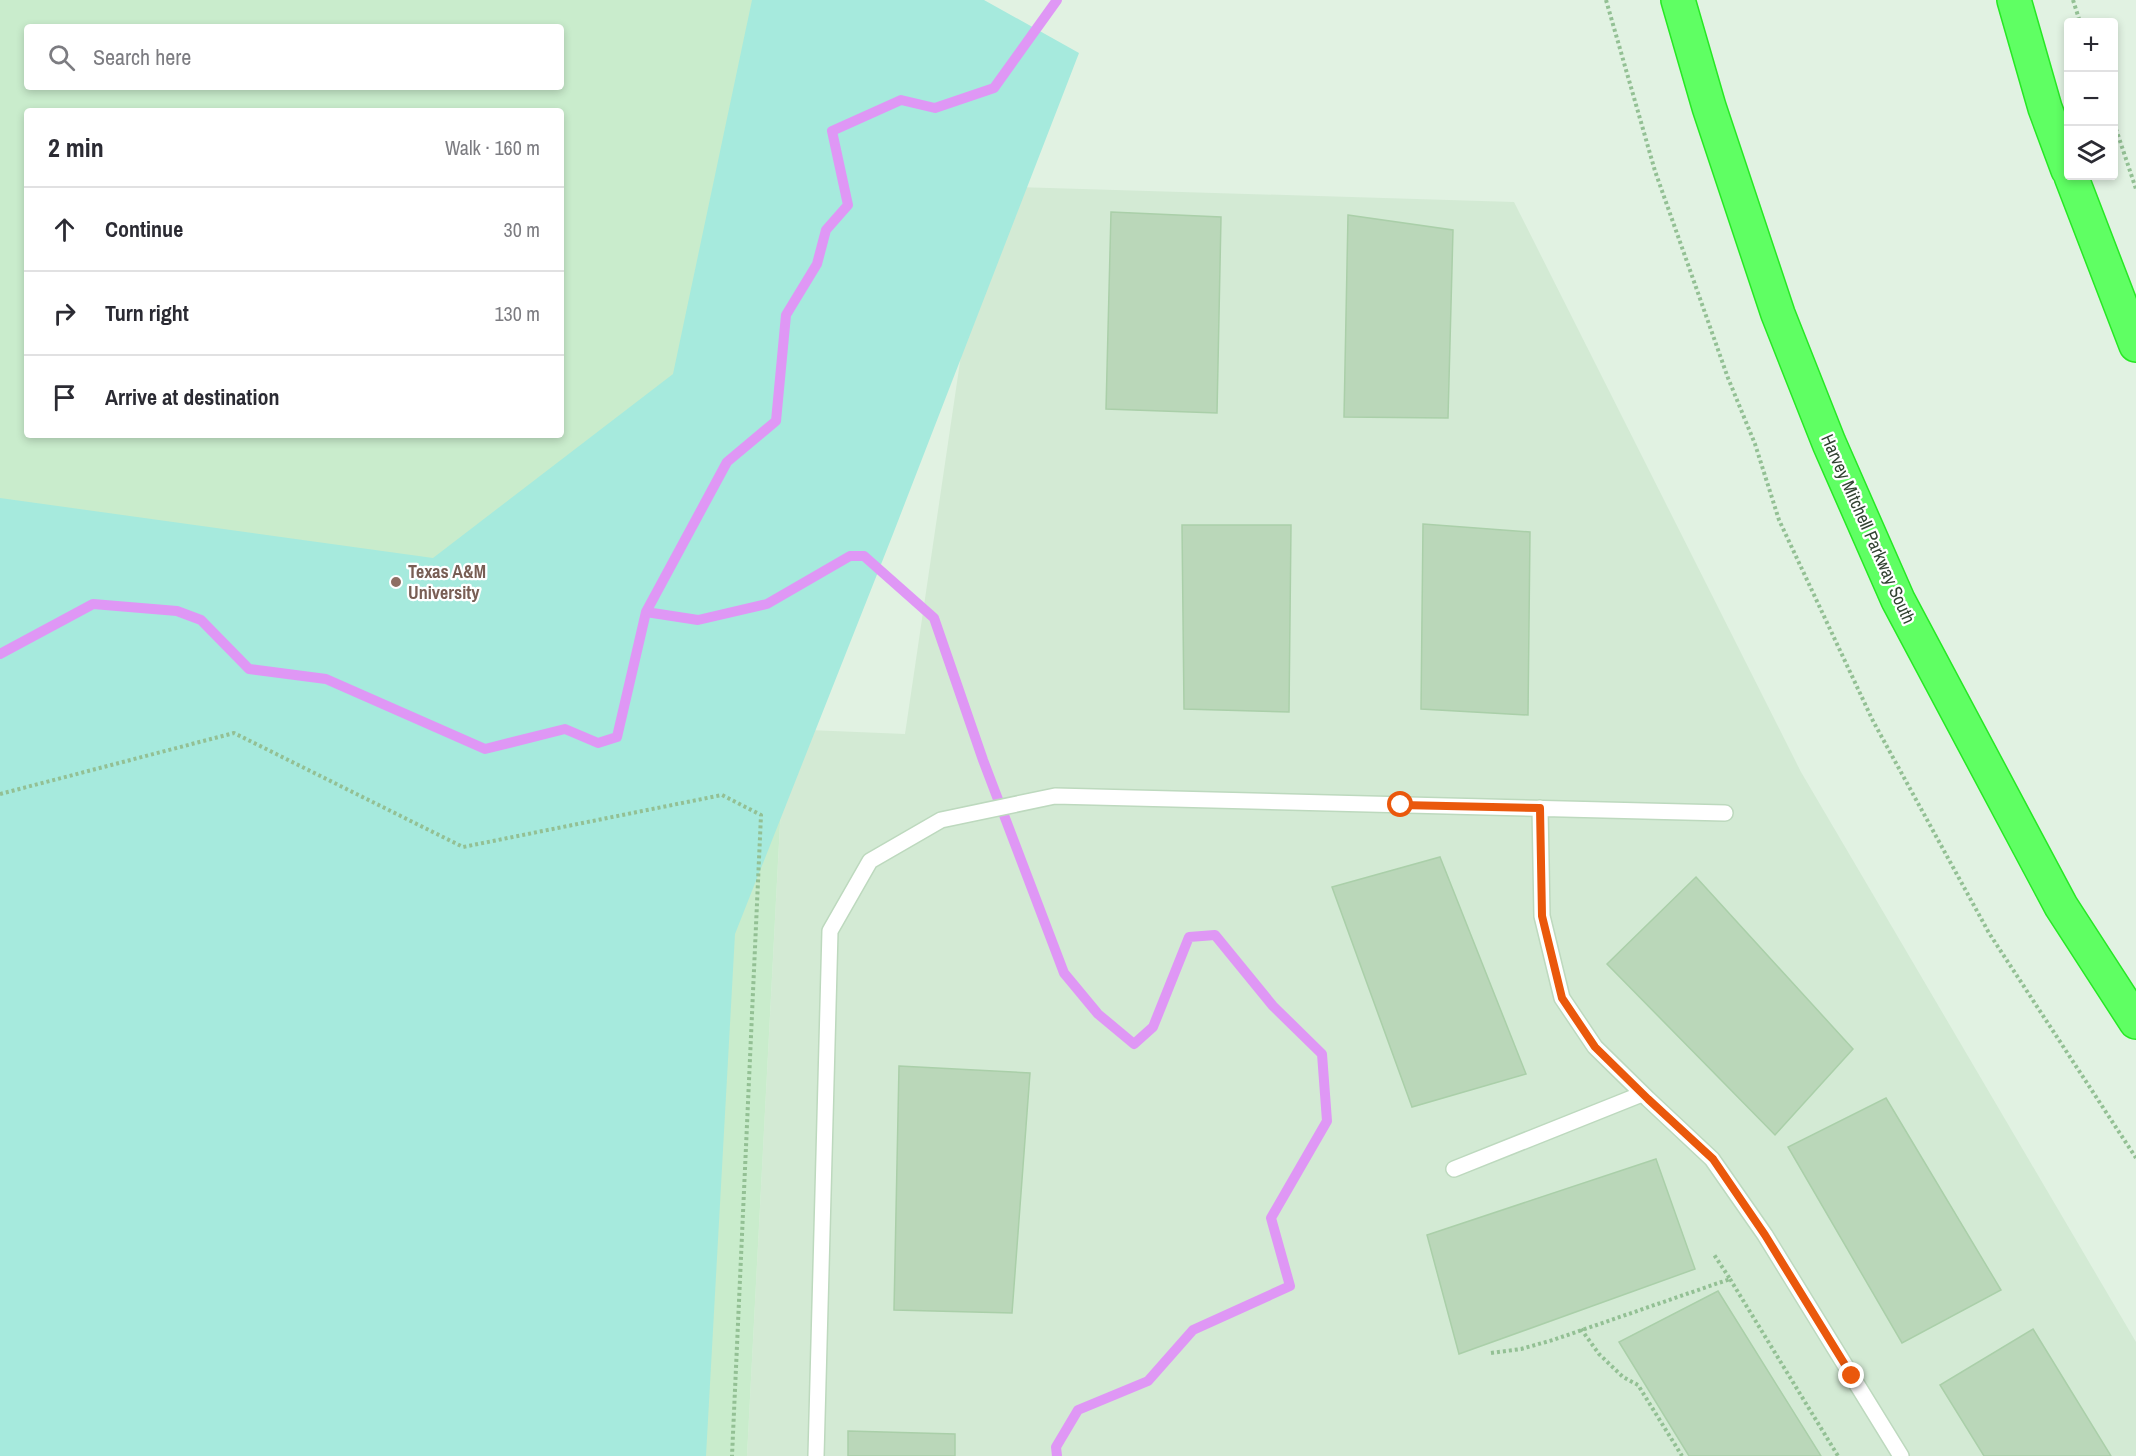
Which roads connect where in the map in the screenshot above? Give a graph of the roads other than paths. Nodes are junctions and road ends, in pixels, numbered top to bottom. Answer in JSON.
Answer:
{"nodes":[{"id":1,"x":1678,"y":0,"type":"edge"},
{"id":2,"x":2014,"y":0,"type":"edge"},
{"id":3,"x":2064,"y":159,"type":"edge"},
{"id":4,"x":2073,"y":180,"type":"edge"},
{"id":5,"x":2136,"y":345,"type":"edge"},
{"id":6,"x":1540,"y":808,"type":"junction"},
{"id":7,"x":1725,"y":813,"type":"dead end"},
{"id":8,"x":2136,"y":1022,"type":"edge"},
{"id":9,"x":1642,"y":1094,"type":"junction"},
{"id":10,"x":1454,"y":1170,"type":"dead end"},
{"id":11,"x":816,"y":1456,"type":"edge"},
{"id":12,"x":1901,"y":1456,"type":"edge"}],
"edges":[{"from":1,"to":8,"type":"highway","name":"Harvey Mitchell Parkway South"},
{"from":2,"to":3,"type":"highway"},
{"from":4,"to":5,"type":"highway"},
{"from":6,"to":7,"type":"lane"},
{"from":6,"to":9,"type":"lane"},
{"from":6,"to":11,"type":"lane"},
{"from":9,"to":10,"type":"lane"},
{"from":9,"to":12,"type":"lane"}]}
